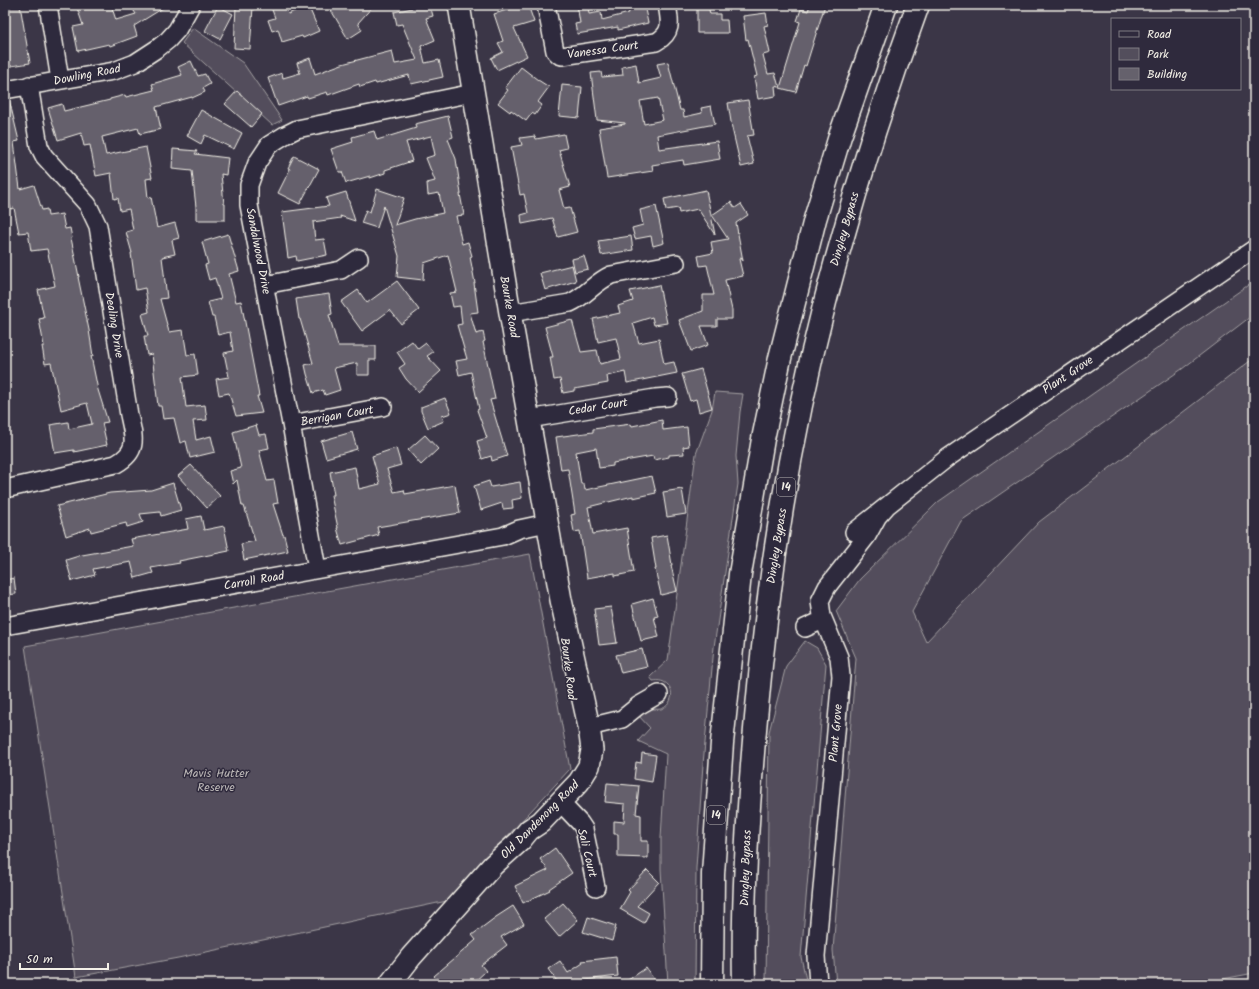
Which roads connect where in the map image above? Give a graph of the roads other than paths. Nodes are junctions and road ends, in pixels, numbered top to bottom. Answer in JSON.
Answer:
{"nodes":[{"id":1,"x":48,"y":5,"type":"edge"},
{"id":2,"x":191,"y":5,"type":"edge"},
{"id":3,"x":458,"y":5,"type":"edge"},
{"id":4,"x":546,"y":5,"type":"edge"},
{"id":5,"x":667,"y":5,"type":"edge"},
{"id":6,"x":886,"y":5,"type":"edge"},
{"id":7,"x":918,"y":5,"type":"edge"},
{"id":8,"x":60,"y":80,"type":"junction"},
{"id":9,"x":29,"y":85,"type":"junction"},
{"id":10,"x":5,"y":90,"type":"edge"},
{"id":11,"x":473,"y":94,"type":"junction"},
{"id":12,"x":1254,"y":248,"type":"edge"},
{"id":13,"x":359,"y":258,"type":"dead end"},
{"id":14,"x":676,"y":263,"type":"dead end"},
{"id":15,"x":265,"y":285,"type":"junction"},
{"id":16,"x":510,"y":314,"type":"junction"},
{"id":17,"x":672,"y":398,"type":"dead end"},
{"id":18,"x":383,"y":407,"type":"dead end"},
{"id":19,"x":529,"y":418,"type":"junction"},
{"id":20,"x":291,"y":424,"type":"junction"},
{"id":21,"x":5,"y":489,"type":"edge"},
{"id":22,"x":886,"y":507,"type":"junction"},
{"id":23,"x":548,"y":528,"type":"junction"},
{"id":24,"x":854,"y":532,"type":"dead end"},
{"id":25,"x":317,"y":569,"type":"junction"},
{"id":26,"x":823,"y":620,"type":"junction"},
{"id":27,"x":5,"y":626,"type":"edge"},
{"id":28,"x":805,"y":628,"type":"dead end"},
{"id":29,"x":659,"y":694,"type":"dead end"},
{"id":30,"x":583,"y":728,"type":"junction"},
{"id":31,"x":556,"y":798,"type":"junction"},
{"id":32,"x":596,"y":887,"type":"dead end"},
{"id":33,"x":390,"y":984,"type":"edge"},
{"id":34,"x":712,"y":984,"type":"edge"},
{"id":35,"x":744,"y":984,"type":"edge"},
{"id":36,"x":818,"y":984,"type":"edge"}],
"edges":[{"from":1,"to":8,"type":"street"},
{"from":2,"to":8,"type":"street","name":"Dowling Road"},
{"from":3,"to":11,"type":"main road","name":"Bourke Road"},
{"from":4,"to":5,"type":"street","name":"Vanessa Court"},
{"from":6,"to":34,"type":"highway","number":"14"},
{"from":7,"to":35,"type":"highway","name":"Dingley Bypass","number":"14"},
{"from":8,"to":9,"type":"street","name":"Dowling Road"},
{"from":9,"to":10,"type":"street","name":"Dowling Road"},
{"from":9,"to":21,"type":"street","name":"Dealing Drive"},
{"from":11,"to":15,"type":"street","name":"Sandalwood Drive"},
{"from":11,"to":16,"type":"main road","name":"Bourke Road"},
{"from":12,"to":22,"type":"street","name":"Plant Grove"},
{"from":13,"to":15,"type":"street"},
{"from":14,"to":16,"type":"street"},
{"from":15,"to":20,"type":"street","name":"Sandalwood Drive"},
{"from":16,"to":19,"type":"main road","name":"Bourke Road"},
{"from":17,"to":19,"type":"street","name":"Cedar Court"},
{"from":18,"to":20,"type":"street","name":"Berrigan Court"},
{"from":19,"to":23,"type":"main road","name":"Bourke Road"},
{"from":20,"to":25,"type":"street","name":"Sandalwood Drive"},
{"from":22,"to":24,"type":"street","name":"Plant Grove"},
{"from":22,"to":26,"type":"street","name":"Plant Grove"},
{"from":23,"to":25,"type":"street","name":"Carroll Road"},
{"from":23,"to":30,"type":"main road","name":"Bourke Road"},
{"from":25,"to":27,"type":"street","name":"Carroll Road"},
{"from":26,"to":28,"type":"street"},
{"from":26,"to":36,"type":"street","name":"Plant Grove"},
{"from":29,"to":30,"type":"street"},
{"from":30,"to":31,"type":"main road","name":"Old Dandenong Road"},
{"from":31,"to":32,"type":"street","name":"Sali Court"},
{"from":31,"to":33,"type":"main road","name":"Old Dandenong Road"}]}
